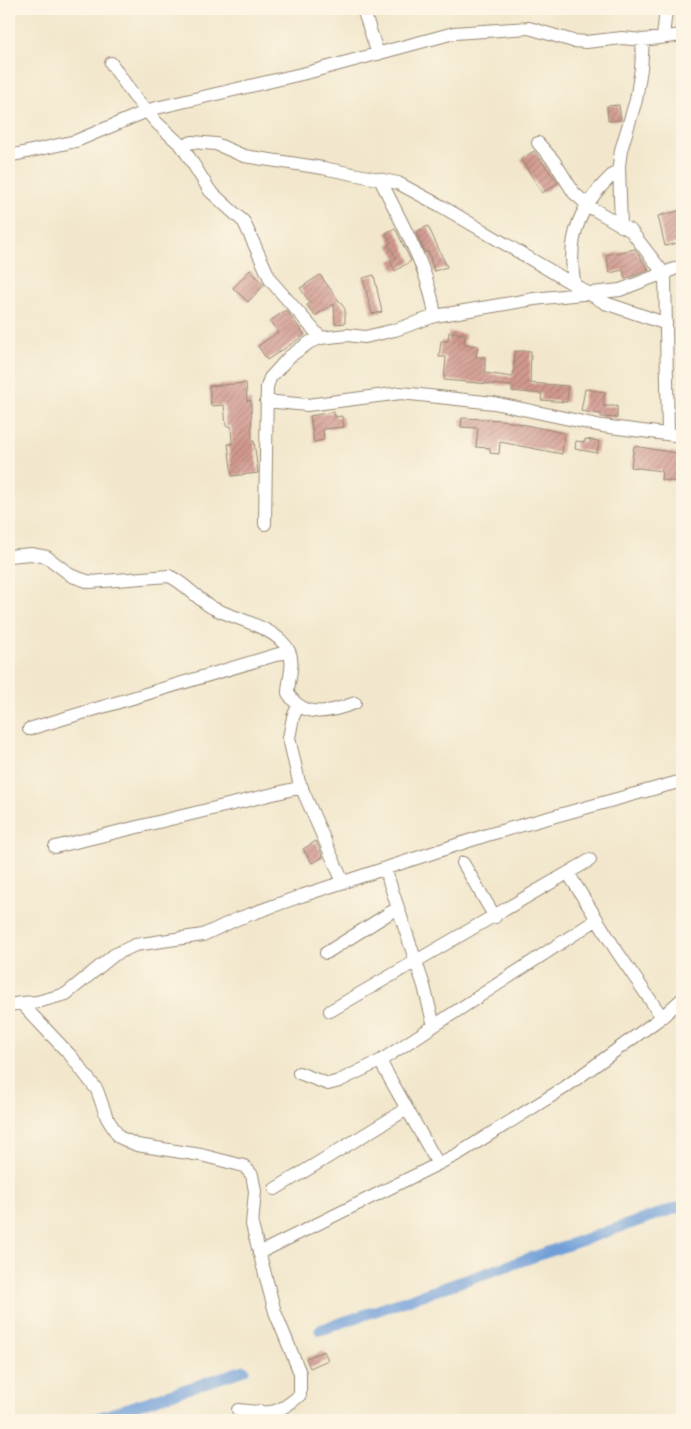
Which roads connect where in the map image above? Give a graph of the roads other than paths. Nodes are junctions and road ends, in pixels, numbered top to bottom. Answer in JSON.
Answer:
{"nodes":[{"id":1,"x":363,"y":9,"type":"edge"},
{"id":2,"x":666,"y":9,"type":"edge"},
{"id":3,"x":682,"y":35,"type":"edge"},
{"id":4,"x":663,"y":37,"type":"junction"},
{"id":5,"x":643,"y":40,"type":"junction"},
{"id":6,"x":378,"y":54,"type":"junction"},
{"id":7,"x":110,"y":62,"type":"dead end"},
{"id":8,"x":147,"y":111,"type":"junction"},
{"id":9,"x":538,"y":143,"type":"dead end"},
{"id":10,"x":182,"y":146,"type":"junction"},
{"id":11,"x":9,"y":156,"type":"edge"},
{"id":12,"x":619,"y":170,"type":"junction"},
{"id":13,"x":380,"y":179,"type":"junction"},
{"id":14,"x":588,"y":205,"type":"junction"},
{"id":15,"x":621,"y":226,"type":"junction"},
{"id":16,"x":682,"y":266,"type":"edge"},
{"id":17,"x":664,"y":275,"type":"junction"},
{"id":18,"x":575,"y":286,"type":"junction"},
{"id":19,"x":588,"y":293,"type":"junction"},
{"id":20,"x":435,"y":316,"type":"junction"},
{"id":21,"x":664,"y":323,"type":"junction"},
{"id":22,"x":321,"y":338,"type":"junction"},
{"id":23,"x":266,"y":401,"type":"junction"},
{"id":24,"x":668,"y":434,"type":"junction"},
{"id":25,"x":682,"y":436,"type":"edge"},
{"id":26,"x":265,"y":524,"type":"dead end"},
{"id":27,"x":9,"y":556,"type":"edge"},
{"id":28,"x":289,"y":651,"type":"junction"},
{"id":29,"x":355,"y":703,"type":"dead end"},
{"id":30,"x":298,"y":706,"type":"junction"},
{"id":31,"x":29,"y":729,"type":"dead end"},
{"id":32,"x":682,"y":781,"type":"edge"},
{"id":33,"x":302,"y":786,"type":"junction"},
{"id":34,"x":55,"y":847,"type":"dead end"},
{"id":35,"x":590,"y":860,"type":"dead end"},
{"id":36,"x":463,"y":864,"type":"dead end"},
{"id":37,"x":384,"y":869,"type":"junction"},
{"id":38,"x":568,"y":873,"type":"junction"},
{"id":39,"x":343,"y":882,"type":"junction"},
{"id":40,"x":396,"y":908,"type":"junction"},
{"id":41,"x":495,"y":917,"type":"junction"},
{"id":42,"x":596,"y":920,"type":"junction"},
{"id":43,"x":326,"y":953,"type":"dead end"},
{"id":44,"x":415,"y":962,"type":"junction"},
{"id":45,"x":682,"y":999,"type":"edge"},
{"id":46,"x":15,"y":1004,"type":"edge"},
{"id":47,"x":330,"y":1011,"type":"dead end"},
{"id":48,"x":662,"y":1017,"type":"junction"},
{"id":49,"x":434,"y":1026,"type":"junction"},
{"id":50,"x":380,"y":1061,"type":"junction"},
{"id":51,"x":299,"y":1073,"type":"dead end"},
{"id":52,"x":407,"y":1109,"type":"junction"},
{"id":53,"x":438,"y":1164,"type":"junction"},
{"id":54,"x":275,"y":1189,"type":"dead end"},
{"id":55,"x":259,"y":1253,"type":"junction"},
{"id":56,"x":238,"y":1410,"type":"dead end"}],
"edges":[{"from":1,"to":6,"type":"street"},
{"from":2,"to":4,"type":"street"},
{"from":3,"to":4,"type":"street"},
{"from":4,"to":5,"type":"street"},
{"from":5,"to":6,"type":"street"},
{"from":5,"to":12,"type":"street"},
{"from":6,"to":8,"type":"street"},
{"from":7,"to":8,"type":"street"},
{"from":8,"to":10,"type":"street"},
{"from":8,"to":11,"type":"street"},
{"from":9,"to":14,"type":"street"},
{"from":10,"to":13,"type":"street"},
{"from":10,"to":22,"type":"street"},
{"from":12,"to":14,"type":"street"},
{"from":12,"to":15,"type":"street"},
{"from":13,"to":18,"type":"street"},
{"from":13,"to":20,"type":"street"},
{"from":14,"to":15,"type":"street"},
{"from":14,"to":18,"type":"street"},
{"from":15,"to":17,"type":"street"},
{"from":16,"to":17,"type":"street"},
{"from":17,"to":19,"type":"street"},
{"from":17,"to":21,"type":"street"},
{"from":18,"to":19,"type":"street"},
{"from":19,"to":20,"type":"street"},
{"from":19,"to":21,"type":"street"},
{"from":20,"to":22,"type":"street"},
{"from":21,"to":24,"type":"street"},
{"from":22,"to":23,"type":"street"},
{"from":23,"to":24,"type":"street"},
{"from":23,"to":26,"type":"street"},
{"from":24,"to":25,"type":"street"},
{"from":27,"to":28,"type":"street"},
{"from":28,"to":30,"type":"street"},
{"from":28,"to":31,"type":"street"},
{"from":29,"to":30,"type":"street"},
{"from":30,"to":33,"type":"street"},
{"from":32,"to":37,"type":"street"},
{"from":33,"to":34,"type":"street"},
{"from":33,"to":39,"type":"street"},
{"from":35,"to":38,"type":"street"},
{"from":36,"to":41,"type":"street"},
{"from":37,"to":39,"type":"street"},
{"from":37,"to":40,"type":"street"},
{"from":38,"to":41,"type":"street"},
{"from":38,"to":42,"type":"street"},
{"from":39,"to":46,"type":"street"},
{"from":40,"to":43,"type":"street"},
{"from":40,"to":44,"type":"street"},
{"from":41,"to":44,"type":"street"},
{"from":42,"to":48,"type":"street"},
{"from":42,"to":49,"type":"street"},
{"from":44,"to":47,"type":"street"},
{"from":44,"to":49,"type":"street"},
{"from":45,"to":48,"type":"street"},
{"from":46,"to":55,"type":"street"},
{"from":48,"to":53,"type":"street"},
{"from":49,"to":50,"type":"street"},
{"from":50,"to":51,"type":"street"},
{"from":50,"to":52,"type":"street"},
{"from":52,"to":53,"type":"street"},
{"from":52,"to":54,"type":"street"},
{"from":53,"to":55,"type":"street"},
{"from":55,"to":56,"type":"street"}]}
